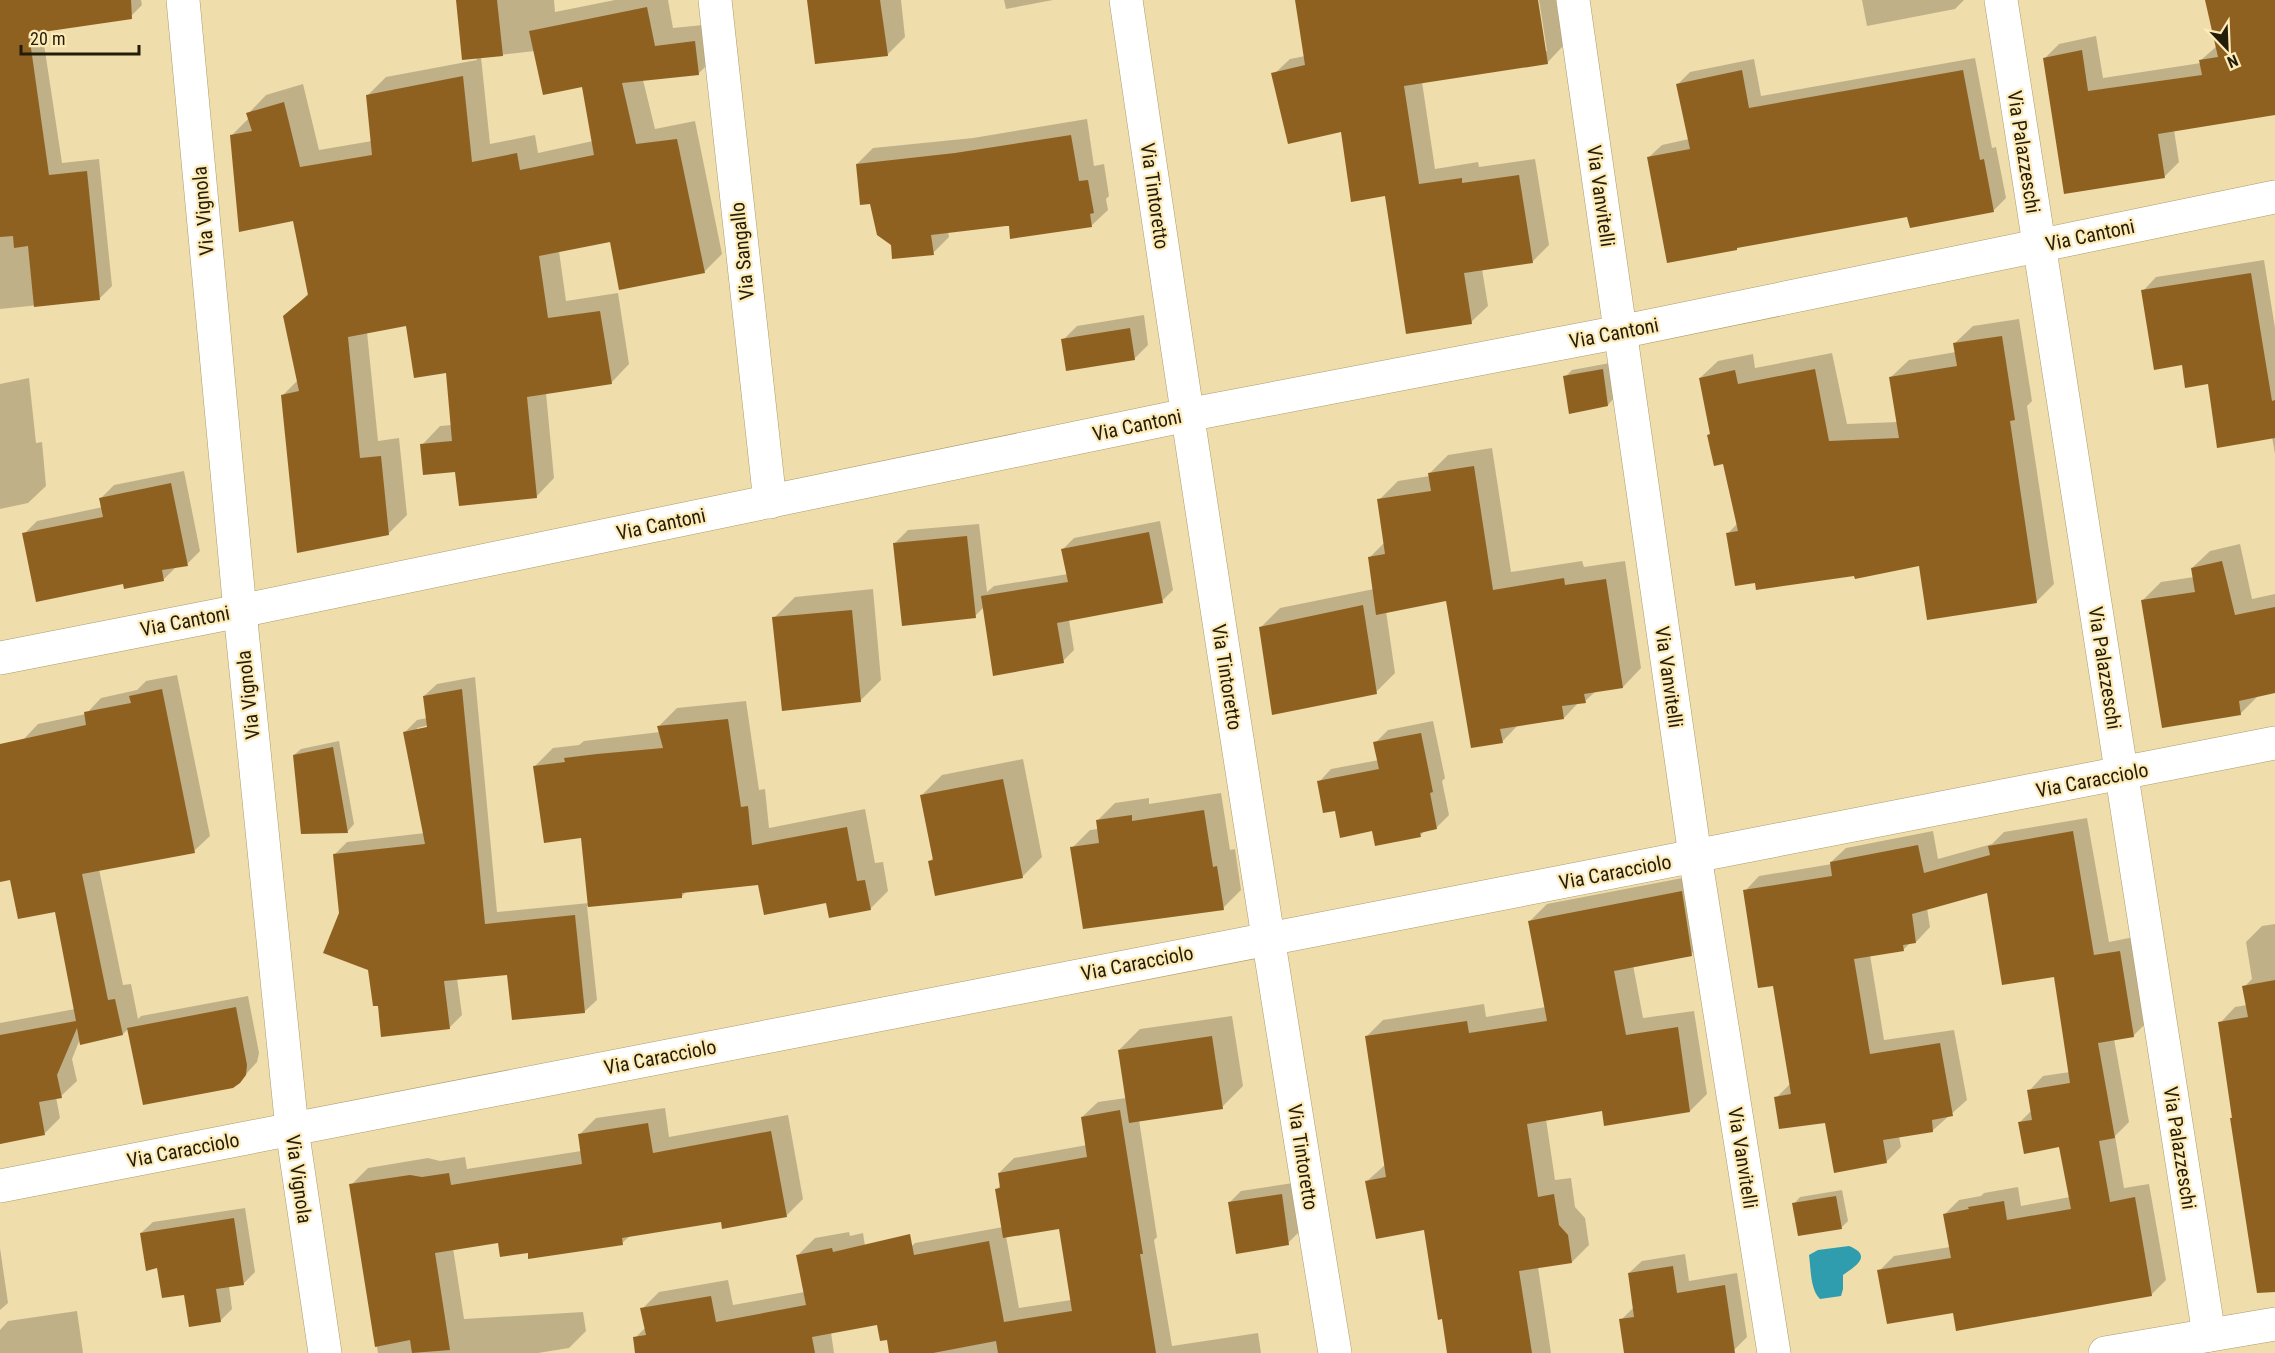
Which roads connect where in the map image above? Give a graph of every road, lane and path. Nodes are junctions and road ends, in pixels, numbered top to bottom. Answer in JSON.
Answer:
{"nodes":[{"id":1,"x":183,"y":0,"type":"edge"},
{"id":2,"x":715,"y":0,"type":"edge"},
{"id":3,"x":1126,"y":0,"type":"edge"},
{"id":4,"x":1573,"y":0,"type":"edge"},
{"id":5,"x":2001,"y":0,"type":"edge"},
{"id":6,"x":2275,"y":197,"type":"edge"},
{"id":7,"x":2038,"y":245,"type":"junction"},
{"id":8,"x":1620,"y":332,"type":"junction"},
{"id":9,"x":1186,"y":415,"type":"junction"},
{"id":10,"x":770,"y":502,"type":"junction"},
{"id":11,"x":240,"y":611,"type":"junction"},
{"id":12,"x":0,"y":658,"type":"edge"},
{"id":13,"x":2275,"y":743,"type":"edge"},
{"id":14,"x":2121,"y":774,"type":"junction"},
{"id":15,"x":1695,"y":856,"type":"junction"},
{"id":16,"x":1267,"y":938,"type":"junction"},
{"id":17,"x":292,"y":1129,"type":"junction"},
{"id":18,"x":0,"y":1186,"type":"edge"},
{"id":19,"x":2275,"y":1324,"type":"edge"},
{"id":20,"x":2209,"y":1335,"type":"junction"},
{"id":21,"x":326,"y":1353,"type":"edge"},
{"id":22,"x":1335,"y":1353,"type":"edge"},
{"id":23,"x":1774,"y":1353,"type":"edge"},
{"id":24,"x":2105,"y":1353,"type":"edge"}],
"edges":[{"from":1,"to":11,"type":"street","name":"Via Vignola"},
{"from":2,"to":10,"type":"street","name":"Via Sangallo"},
{"from":3,"to":9,"type":"street","name":"Via Tintoretto"},
{"from":4,"to":8,"type":"street","name":"Via Vanvitelli"},
{"from":5,"to":7,"type":"street","name":"Via Palazzeschi"},
{"from":6,"to":7,"type":"street","name":"Via Cantoni"},
{"from":7,"to":8,"type":"street","name":"Via Cantoni"},
{"from":7,"to":14,"type":"street","name":"Via Palazzeschi"},
{"from":8,"to":9,"type":"street","name":"Via Cantoni"},
{"from":8,"to":15,"type":"street","name":"Via Vanvitelli"},
{"from":9,"to":10,"type":"street","name":"Via Cantoni"},
{"from":9,"to":16,"type":"street","name":"Via Tintoretto"},
{"from":10,"to":11,"type":"street","name":"Via Cantoni"},
{"from":11,"to":12,"type":"street","name":"Via Cantoni"},
{"from":11,"to":17,"type":"street","name":"Via Vignola"},
{"from":13,"to":14,"type":"street","name":"Via Caracciolo"},
{"from":14,"to":15,"type":"street","name":"Via Caracciolo"},
{"from":14,"to":20,"type":"street","name":"Via Palazzeschi"},
{"from":15,"to":16,"type":"street","name":"Via Caracciolo"},
{"from":15,"to":23,"type":"street","name":"Via Vanvitelli"},
{"from":16,"to":17,"type":"street","name":"Via Caracciolo"},
{"from":16,"to":22,"type":"street","name":"Via Tintoretto"},
{"from":17,"to":18,"type":"street","name":"Via Caracciolo"},
{"from":17,"to":21,"type":"street","name":"Via Vignola"},
{"from":19,"to":20,"type":"street"},
{"from":20,"to":24,"type":"street"}]}
